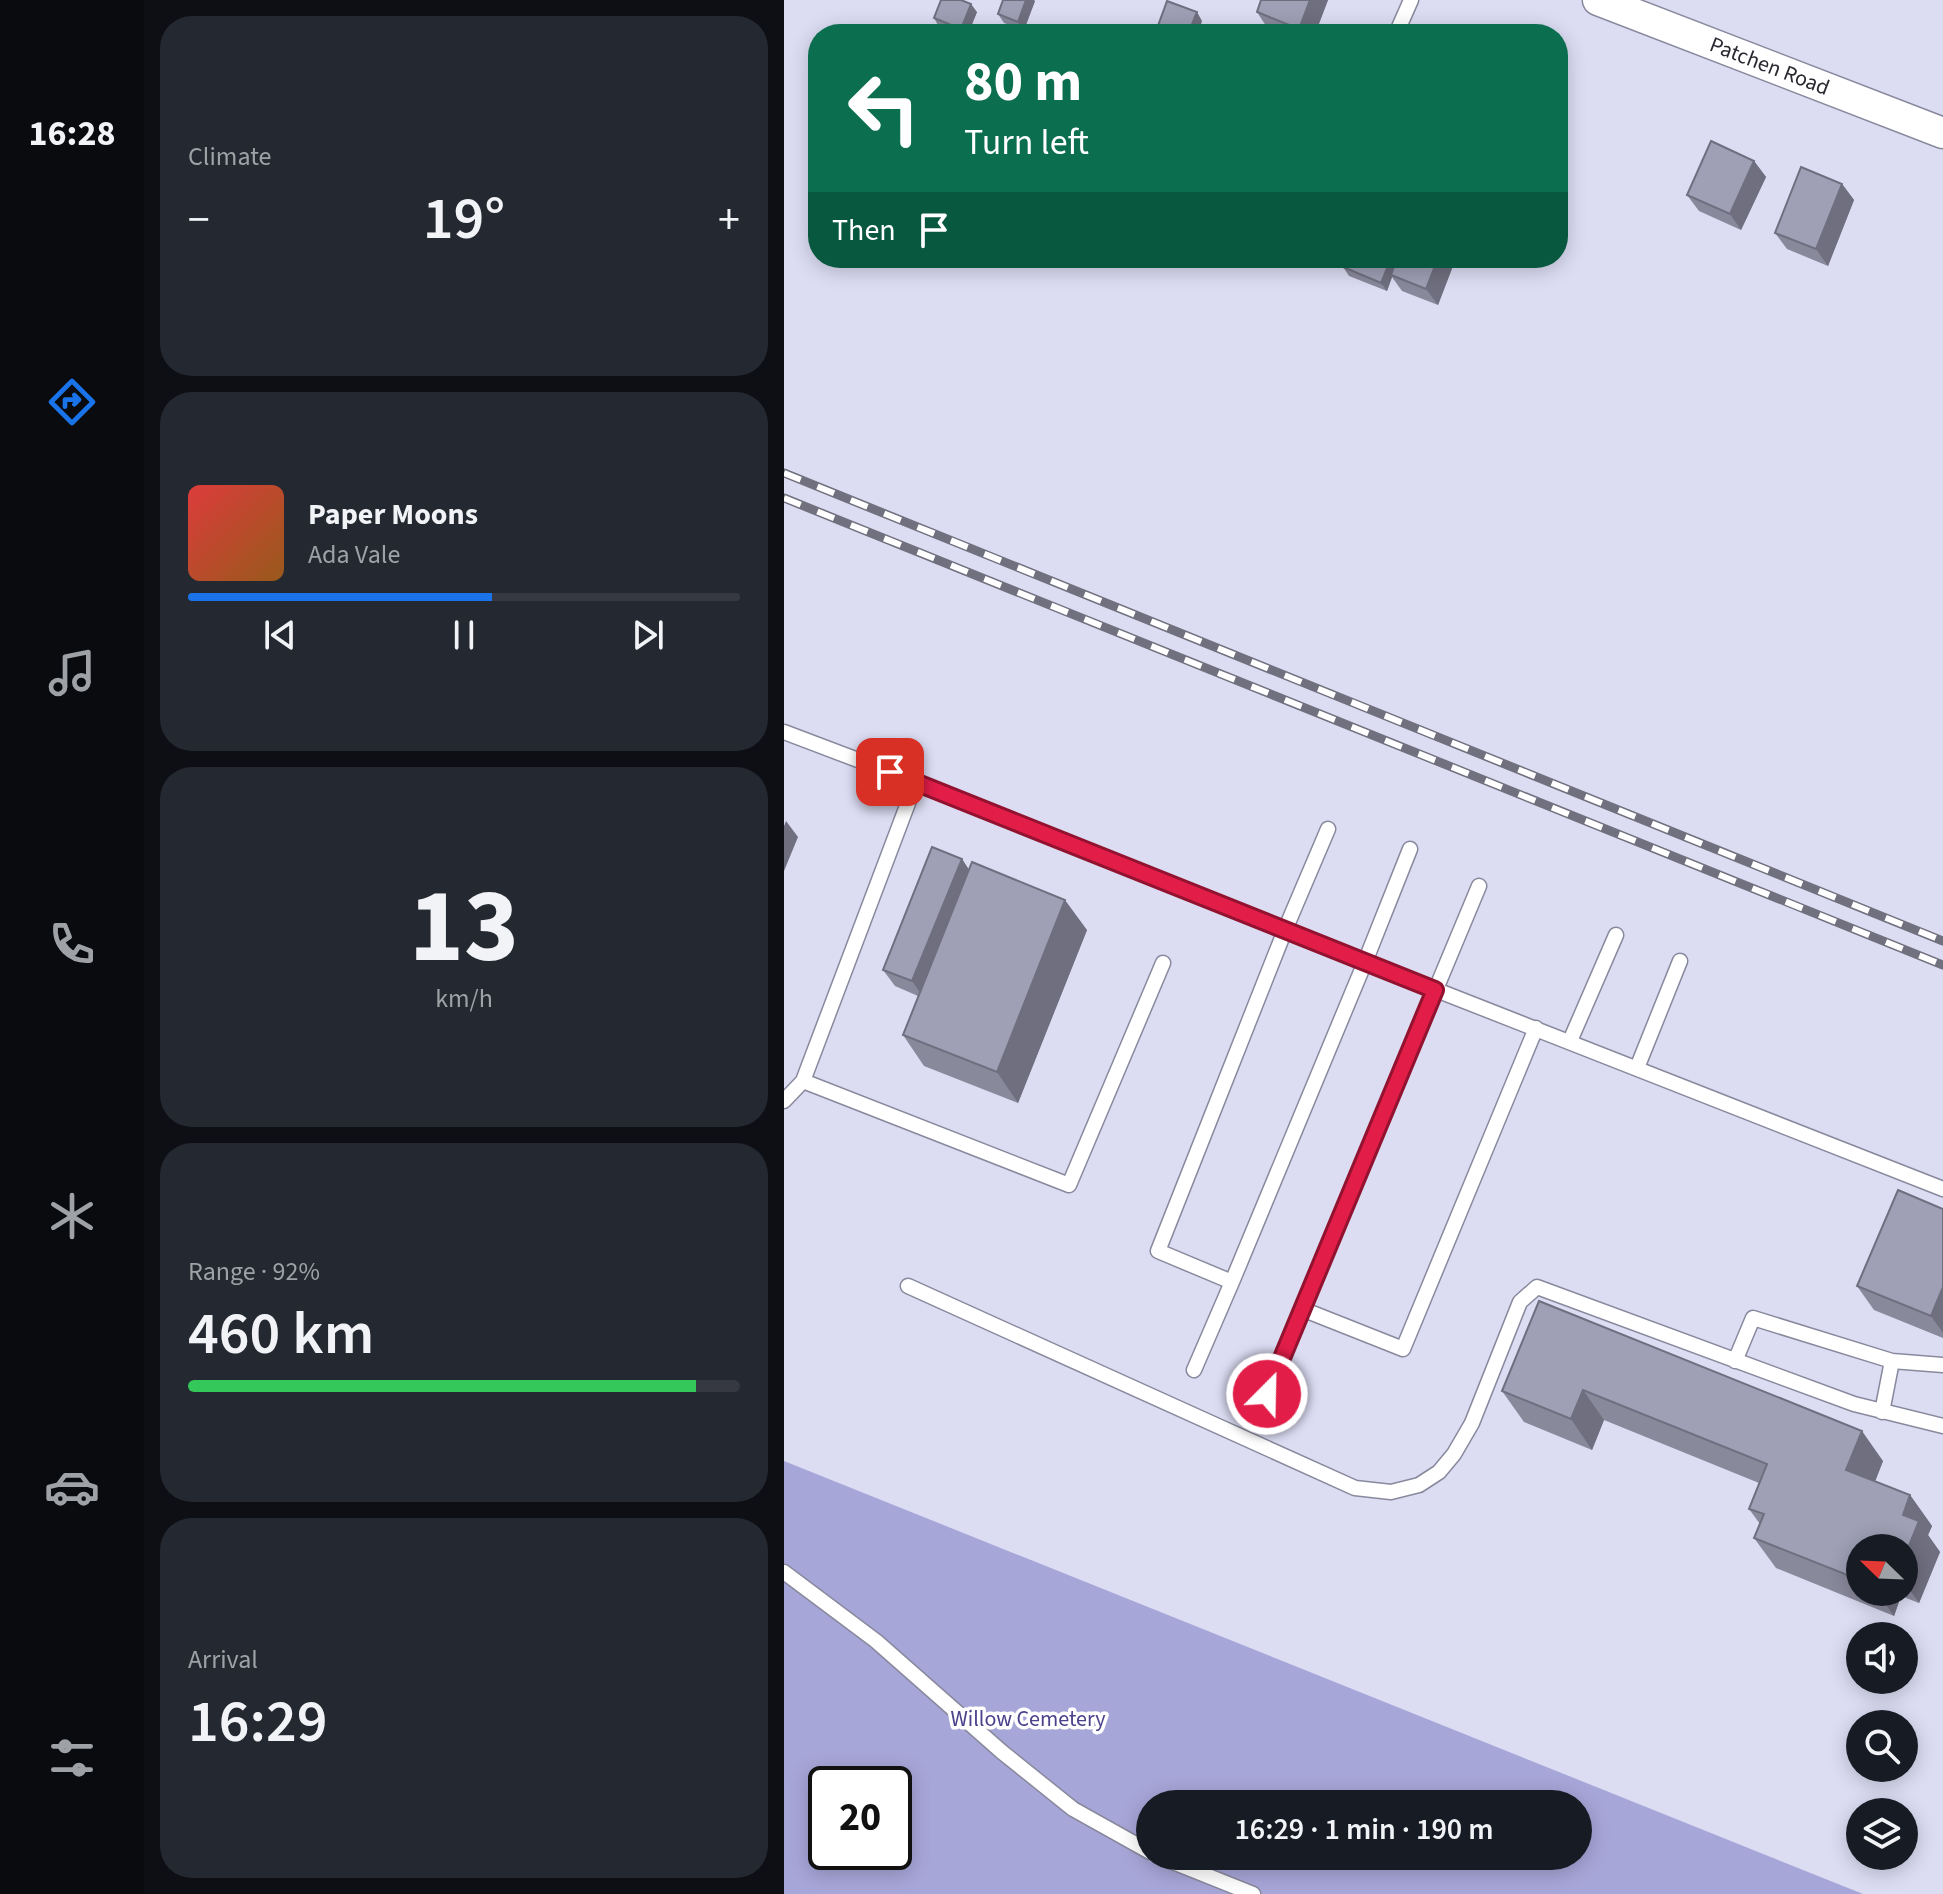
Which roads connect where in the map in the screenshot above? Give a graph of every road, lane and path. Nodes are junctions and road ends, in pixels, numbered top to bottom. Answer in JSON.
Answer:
{"nodes":[{"id":1,"x":1411,"y":0,"type":"edge"},
{"id":2,"x":1598,"y":0,"type":"edge"},
{"id":3,"x":1400,"y":24,"type":"edge"},
{"id":4,"x":1943,"y":133,"type":"edge"},
{"id":5,"x":784,"y":732,"type":"edge"},
{"id":6,"x":916,"y":782,"type":"junction"},
{"id":7,"x":1328,"y":829,"type":"dead end"},
{"id":8,"x":1410,"y":849,"type":"dead end"},
{"id":9,"x":1479,"y":886,"type":"dead end"},
{"id":10,"x":1285,"y":930,"type":"junction"},
{"id":11,"x":1616,"y":935,"type":"dead end"},
{"id":12,"x":1680,"y":961,"type":"dead end"},
{"id":13,"x":1365,"y":962,"type":"junction"},
{"id":14,"x":1163,"y":963,"type":"dead end"},
{"id":15,"x":1435,"y":990,"type":"junction"},
{"id":16,"x":1536,"y":1028,"type":"junction"},
{"id":17,"x":1570,"y":1041,"type":"junction"},
{"id":18,"x":1637,"y":1068,"type":"junction"},
{"id":19,"x":803,"y":1081,"type":"junction"},
{"id":20,"x":784,"y":1101,"type":"edge"},
{"id":21,"x":1943,"y":1189,"type":"edge"},
{"id":22,"x":1232,"y":1282,"type":"junction"},
{"id":23,"x":908,"y":1286,"type":"dead end"},
{"id":24,"x":1302,"y":1309,"type":"junction"},
{"id":25,"x":1735,"y":1361,"type":"junction"},
{"id":26,"x":1892,"y":1361,"type":"junction"},
{"id":27,"x":1943,"y":1365,"type":"edge"},
{"id":28,"x":1194,"y":1370,"type":"dead end"},
{"id":29,"x":1267,"y":1394,"type":"dead end"},
{"id":30,"x":1882,"y":1412,"type":"junction"},
{"id":31,"x":1943,"y":1426,"type":"edge"},
{"id":32,"x":784,"y":1572,"type":"edge"},
{"id":33,"x":1136,"y":1844,"type":"edge"},
{"id":34,"x":1193,"y":1870,"type":"edge"},
{"id":35,"x":1253,"y":1894,"type":"edge"}],
"edges":[{"from":1,"to":3,"type":"lane"},
{"from":2,"to":4,"type":"street","name":"Patchen Road"},
{"from":5,"to":6,"type":"lane"},
{"from":6,"to":10,"type":"lane"},
{"from":6,"to":19,"type":"lane"},
{"from":7,"to":10,"type":"lane"},
{"from":8,"to":13,"type":"lane"},
{"from":9,"to":15,"type":"lane"},
{"from":10,"to":13,"type":"lane"},
{"from":10,"to":22,"type":"lane"},
{"from":11,"to":17,"type":"lane"},
{"from":12,"to":18,"type":"lane"},
{"from":13,"to":15,"type":"lane"},
{"from":13,"to":22,"type":"lane"},
{"from":14,"to":19,"type":"lane"},
{"from":15,"to":16,"type":"lane"},
{"from":15,"to":24,"type":"lane"},
{"from":16,"to":17,"type":"lane"},
{"from":16,"to":24,"type":"lane"},
{"from":17,"to":18,"type":"lane"},
{"from":18,"to":21,"type":"lane"},
{"from":19,"to":20,"type":"lane"},
{"from":22,"to":28,"type":"lane"},
{"from":23,"to":25,"type":"lane"},
{"from":24,"to":29,"type":"lane"},
{"from":25,"to":26,"type":"lane"},
{"from":25,"to":30,"type":"lane"},
{"from":26,"to":27,"type":"lane"},
{"from":26,"to":30,"type":"lane"},
{"from":30,"to":31,"type":"lane"},
{"from":32,"to":33,"type":"lane"},
{"from":34,"to":35,"type":"lane"}]}
